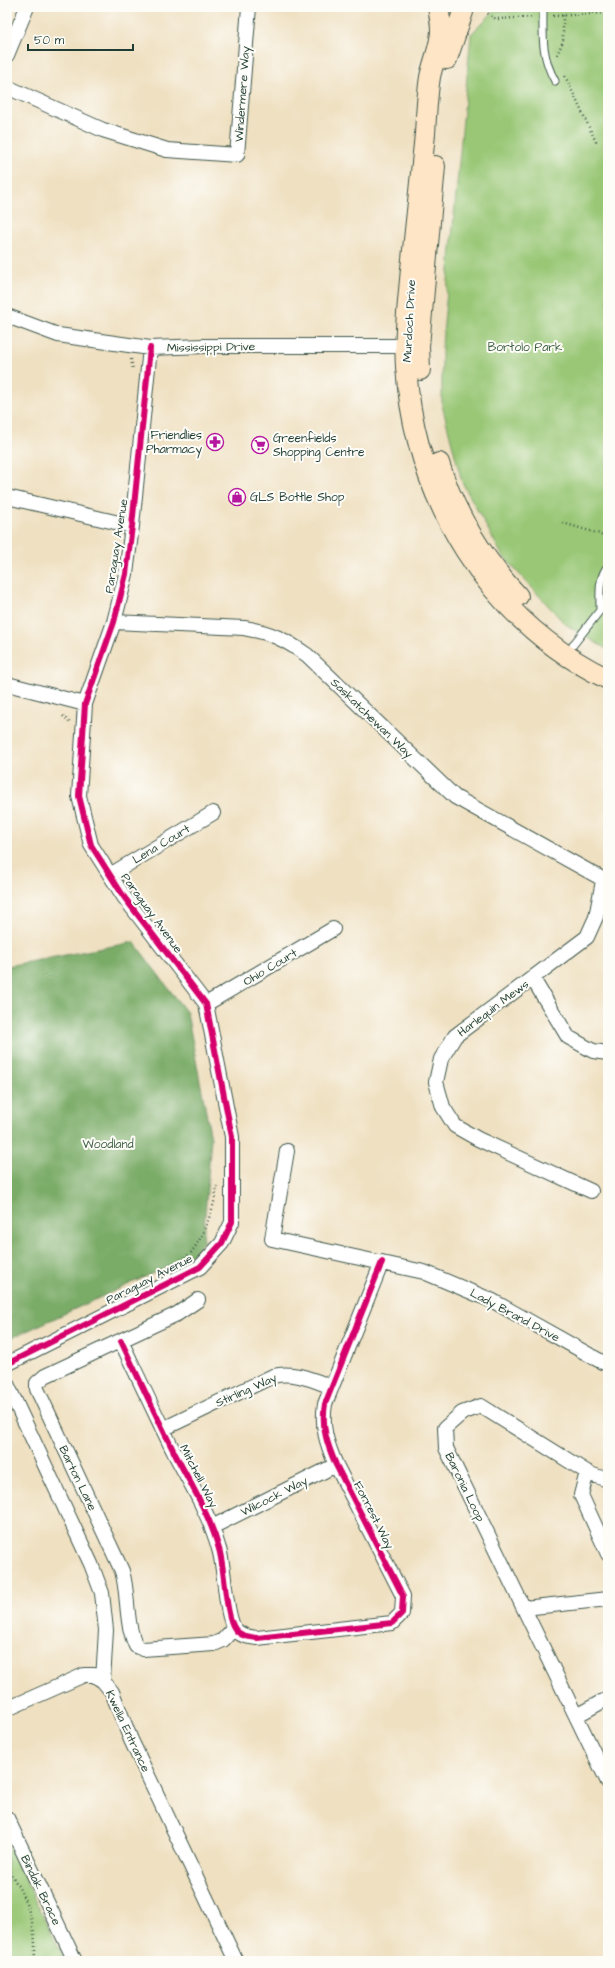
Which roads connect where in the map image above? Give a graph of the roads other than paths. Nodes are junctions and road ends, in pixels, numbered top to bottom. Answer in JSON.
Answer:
{"nodes":[{"id":1,"x":27,"y":7,"type":"edge"},
{"id":2,"x":249,"y":7,"type":"edge"},
{"id":3,"x":439,"y":7,"type":"edge"},
{"id":4,"x":543,"y":7,"type":"edge"},
{"id":5,"x":466,"y":9,"type":"edge"},
{"id":6,"x":7,"y":55,"type":"edge"},
{"id":7,"x":554,"y":81,"type":"dead end"},
{"id":8,"x":7,"y":87,"type":"edge"},
{"id":9,"x":7,"y":316,"type":"edge"},
{"id":10,"x":412,"y":346,"type":"junction"},
{"id":11,"x":150,"y":348,"type":"junction"},
{"id":12,"x":7,"y":497,"type":"edge"},
{"id":13,"x":132,"y":526,"type":"junction"},
{"id":14,"x":608,"y":566,"type":"edge"},
{"id":15,"x":608,"y":600,"type":"edge"},
{"id":16,"x":600,"y":609,"type":"junction"},
{"id":17,"x":114,"y":622,"type":"junction"},
{"id":18,"x":573,"y":645,"type":"junction"},
{"id":19,"x":608,"y":666,"type":"edge"},
{"id":20,"x":608,"y":679,"type":"edge"},
{"id":21,"x":7,"y":684,"type":"edge"},
{"id":22,"x":85,"y":704,"type":"junction"},
{"id":23,"x":212,"y":813,"type":"dead end"},
{"id":24,"x":110,"y":875,"type":"junction"},
{"id":25,"x":606,"y":882,"type":"edge"},
{"id":26,"x":333,"y":929,"type":"dead end"},
{"id":27,"x":532,"y":979,"type":"junction"},
{"id":28,"x":206,"y":1004,"type":"junction"},
{"id":29,"x":608,"y":1053,"type":"edge"},
{"id":30,"x":287,"y":1151,"type":"dead end"},
{"id":31,"x":590,"y":1191,"type":"dead end"},
{"id":32,"x":382,"y":1262,"type":"junction"},
{"id":33,"x":198,"y":1300,"type":"dead end"},
{"id":34,"x":121,"y":1341,"type":"junction"},
{"id":35,"x":608,"y":1363,"type":"edge"},
{"id":36,"x":7,"y":1364,"type":"edge"},
{"id":37,"x":7,"y":1384,"type":"edge"},
{"id":38,"x":332,"y":1387,"type":"junction"},
{"id":39,"x":162,"y":1428,"type":"junction"},
{"id":40,"x":336,"y":1465,"type":"junction"},
{"id":41,"x":587,"y":1472,"type":"junction"},
{"id":42,"x":608,"y":1480,"type":"edge"},
{"id":43,"x":212,"y":1527,"type":"junction"},
{"id":44,"x":608,"y":1554,"type":"edge"},
{"id":45,"x":608,"y":1599,"type":"edge"},
{"id":46,"x":524,"y":1608,"type":"junction"},
{"id":47,"x":234,"y":1628,"type":"junction"},
{"id":48,"x":103,"y":1681,"type":"junction"},
{"id":49,"x":608,"y":1701,"type":"edge"},
{"id":50,"x":7,"y":1709,"type":"edge"},
{"id":51,"x":576,"y":1716,"type":"junction"},
{"id":52,"x":608,"y":1782,"type":"edge"},
{"id":53,"x":7,"y":1818,"type":"edge"},
{"id":54,"x":75,"y":1961,"type":"edge"},
{"id":55,"x":236,"y":1961,"type":"edge"}],
"edges":[{"from":1,"to":6,"type":"street"},
{"from":2,"to":8,"type":"street","name":"Windermere Way"},
{"from":3,"to":5,"type":"main road","name":"Murdoch Drive"},
{"from":3,"to":10,"type":"main road","name":"Murdoch Drive"},
{"from":4,"to":7,"type":"lane"},
{"from":5,"to":10,"type":"main road","name":"Murdoch Drive"},
{"from":9,"to":11,"type":"street","name":"Mississippi Drive"},
{"from":10,"to":11,"type":"street","name":"Mississippi Drive"},
{"from":10,"to":18,"type":"main road","name":"Murdoch Drive"},
{"from":10,"to":20,"type":"main road","name":"Murdoch Drive"},
{"from":11,"to":13,"type":"street","name":"Paraguay Avenue"},
{"from":12,"to":13,"type":"street"},
{"from":13,"to":17,"type":"street","name":"Paraguay Avenue"},
{"from":14,"to":16,"type":"lane"},
{"from":15,"to":16,"type":"lane"},
{"from":16,"to":18,"type":"lane"},
{"from":17,"to":22,"type":"street","name":"Paraguay Avenue"},
{"from":17,"to":25,"type":"street","name":"Saskatchewan Way"},
{"from":18,"to":19,"type":"main road","name":"Murdoch Drive"},
{"from":21,"to":22,"type":"street"},
{"from":22,"to":24,"type":"street","name":"Paraguay Avenue"},
{"from":23,"to":24,"type":"street","name":"Lena Court"},
{"from":24,"to":28,"type":"street","name":"Paraguay Avenue"},
{"from":25,"to":27,"type":"street","name":"Harlequin Mews"},
{"from":26,"to":28,"type":"street","name":"Ohio Court"},
{"from":27,"to":29,"type":"street"},
{"from":27,"to":31,"type":"street","name":"Harlequin Mews"},
{"from":28,"to":36,"type":"street","name":"Paraguay Avenue"},
{"from":30,"to":32,"type":"street","name":"Lady Brand Drive"},
{"from":32,"to":35,"type":"street","name":"Lady Brand Drive"},
{"from":32,"to":38,"type":"street","name":"Forrest Way"},
{"from":33,"to":34,"type":"street","name":"Barton Lane"},
{"from":34,"to":39,"type":"street","name":"Mitchell Way"},
{"from":34,"to":47,"type":"street","name":"Barton Lane"},
{"from":37,"to":48,"type":"street","name":"Kwella Entrance"},
{"from":38,"to":39,"type":"street","name":"Stirling Way"},
{"from":38,"to":40,"type":"street","name":"Forrest Way"},
{"from":39,"to":43,"type":"street","name":"Mitchell Way"},
{"from":40,"to":43,"type":"street","name":"Wilcock Way"},
{"from":40,"to":47,"type":"street","name":"Forrest Way"},
{"from":41,"to":42,"type":"street","name":"Baronia Loop"},
{"from":41,"to":44,"type":"street"},
{"from":41,"to":46,"type":"street","name":"Baronia Loop"},
{"from":43,"to":47,"type":"street","name":"Mitchell Way"},
{"from":45,"to":46,"type":"street"},
{"from":46,"to":51,"type":"street","name":"Baronia Loop"},
{"from":48,"to":50,"type":"street"},
{"from":48,"to":55,"type":"street","name":"Kwella Entrance"},
{"from":49,"to":51,"type":"street"},
{"from":51,"to":52,"type":"street","name":"Baronia Loop"},
{"from":53,"to":54,"type":"street","name":"Bindak Brace"}]}
